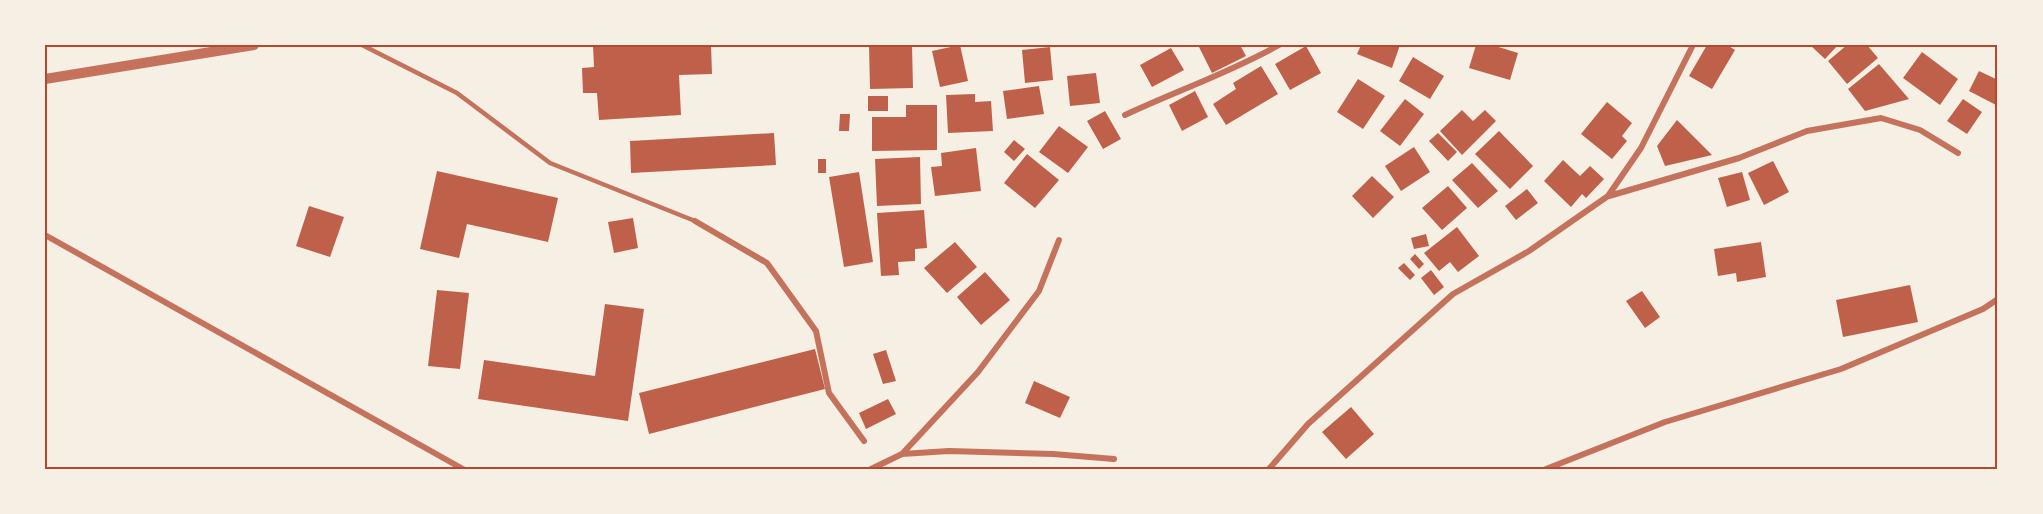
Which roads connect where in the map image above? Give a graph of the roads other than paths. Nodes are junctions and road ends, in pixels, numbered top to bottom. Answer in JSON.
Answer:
{"nodes":[{"id":1,"x":254,"y":45,"type":"edge"},
{"id":2,"x":362,"y":45,"type":"edge"},
{"id":3,"x":1279,"y":45,"type":"edge"},
{"id":4,"x":1693,"y":45,"type":"edge"},
{"id":5,"x":45,"y":80,"type":"edge"},
{"id":6,"x":1125,"y":115,"type":"dead end"},
{"id":7,"x":1958,"y":153,"type":"dead end"},
{"id":8,"x":1608,"y":196,"type":"junction"},
{"id":9,"x":695,"y":221,"type":"joint"},
{"id":10,"x":45,"y":235,"type":"edge"},
{"id":11,"x":1059,"y":240,"type":"dead end"},
{"id":12,"x":1998,"y":299,"type":"edge"},
{"id":13,"x":864,"y":441,"type":"dead end"},
{"id":14,"x":902,"y":454,"type":"junction"},
{"id":15,"x":1114,"y":459,"type":"dead end"},
{"id":16,"x":463,"y":469,"type":"edge"},
{"id":17,"x":871,"y":469,"type":"edge"},
{"id":18,"x":1269,"y":469,"type":"edge"},
{"id":19,"x":1546,"y":469,"type":"edge"}],
"edges":[{"from":1,"to":5,"type":"street"},
{"from":2,"to":9,"type":"lane"},
{"from":3,"to":6,"type":"street"},
{"from":4,"to":8,"type":"street"},
{"from":7,"to":8,"type":"street"},
{"from":8,"to":18,"type":"street"},
{"from":9,"to":13,"type":"street"},
{"from":10,"to":16,"type":"street"},
{"from":11,"to":14,"type":"street"},
{"from":12,"to":19,"type":"street"},
{"from":14,"to":15,"type":"street"},
{"from":14,"to":17,"type":"street"}]}
